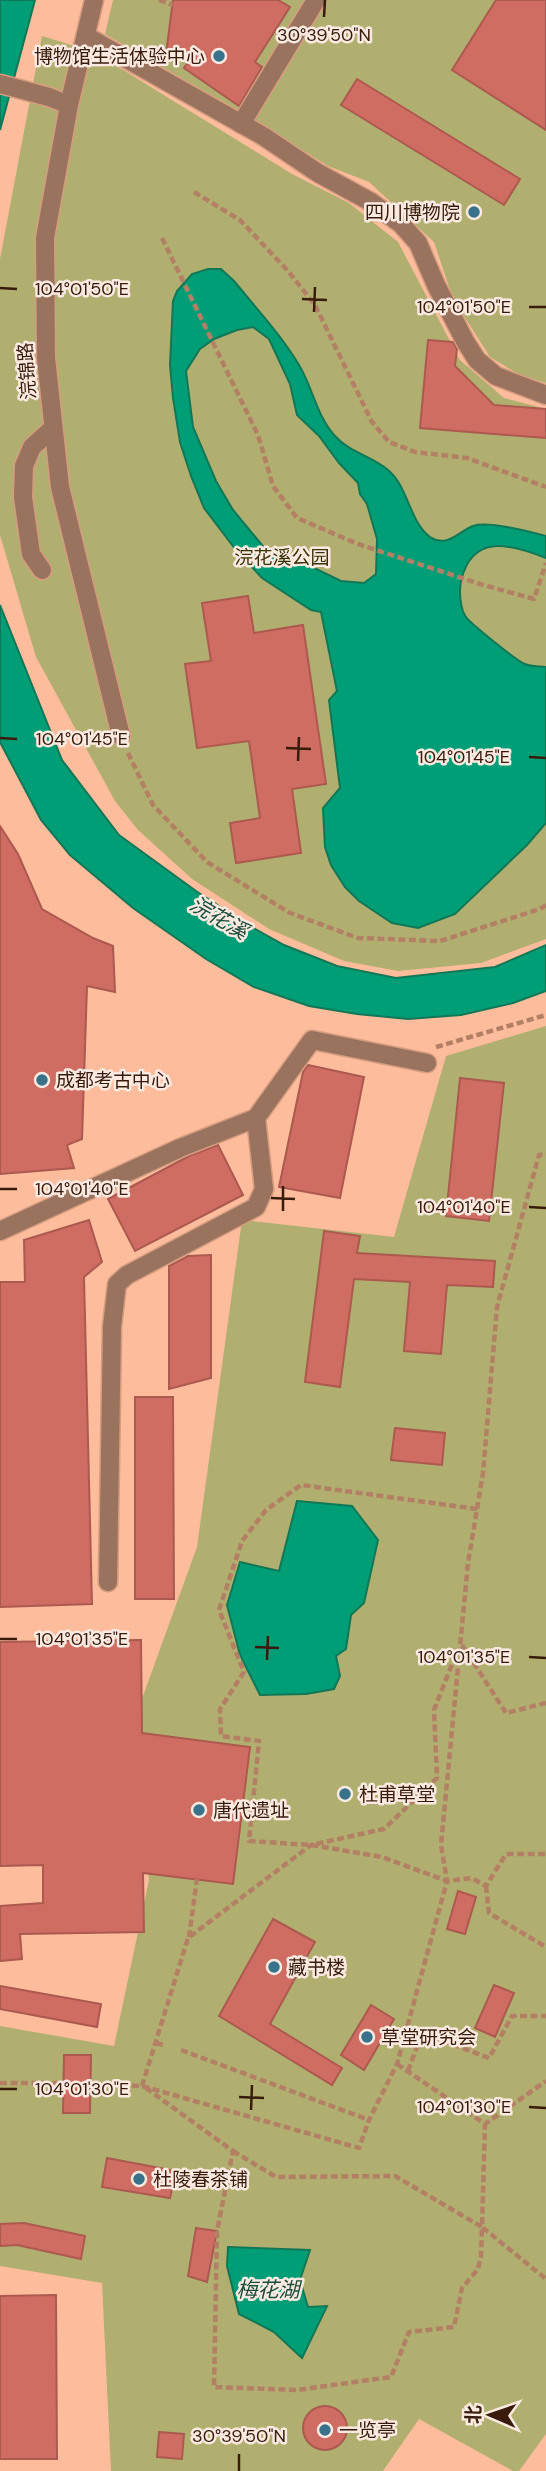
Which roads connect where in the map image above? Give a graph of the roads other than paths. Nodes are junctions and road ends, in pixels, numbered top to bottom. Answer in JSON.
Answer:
{"nodes":[{"id":1,"x":94,"y":0,"type":"edge"},
{"id":2,"x":316,"y":0,"type":"edge"},
{"id":3,"x":86,"y":36,"type":"junction"},
{"id":4,"x":0,"y":83,"type":"edge"},
{"id":5,"x":69,"y":105,"type":"junction"},
{"id":6,"x":241,"y":124,"type":"junction"},
{"id":7,"x":546,"y":395,"type":"edge"},
{"id":8,"x":53,"y":428,"type":"junction"},
{"id":9,"x":42,"y":570,"type":"dead end"},
{"id":10,"x":121,"y":736,"type":"road end"},
{"id":11,"x":429,"y":1056,"type":"road end"},
{"id":12,"x":256,"y":1118,"type":"junction"},
{"id":13,"x":0,"y":1231,"type":"edge"},
{"id":14,"x":108,"y":1582,"type":"dead end"}],
"edges":[{"from":1,"to":3,"type":"street","name":"浣锦路"},
{"from":2,"to":6,"type":"street"},
{"from":3,"to":5,"type":"street","name":"浣锦路"},
{"from":3,"to":6,"type":"street"},
{"from":4,"to":5,"type":"street"},
{"from":5,"to":8,"type":"street","name":"浣锦路"},
{"from":6,"to":7,"type":"street"},
{"from":8,"to":9,"type":"street"},
{"from":8,"to":10,"type":"street","name":"浣锦路"},
{"from":11,"to":12,"type":"street"},
{"from":12,"to":13,"type":"street"},
{"from":12,"to":14,"type":"street"}]}
